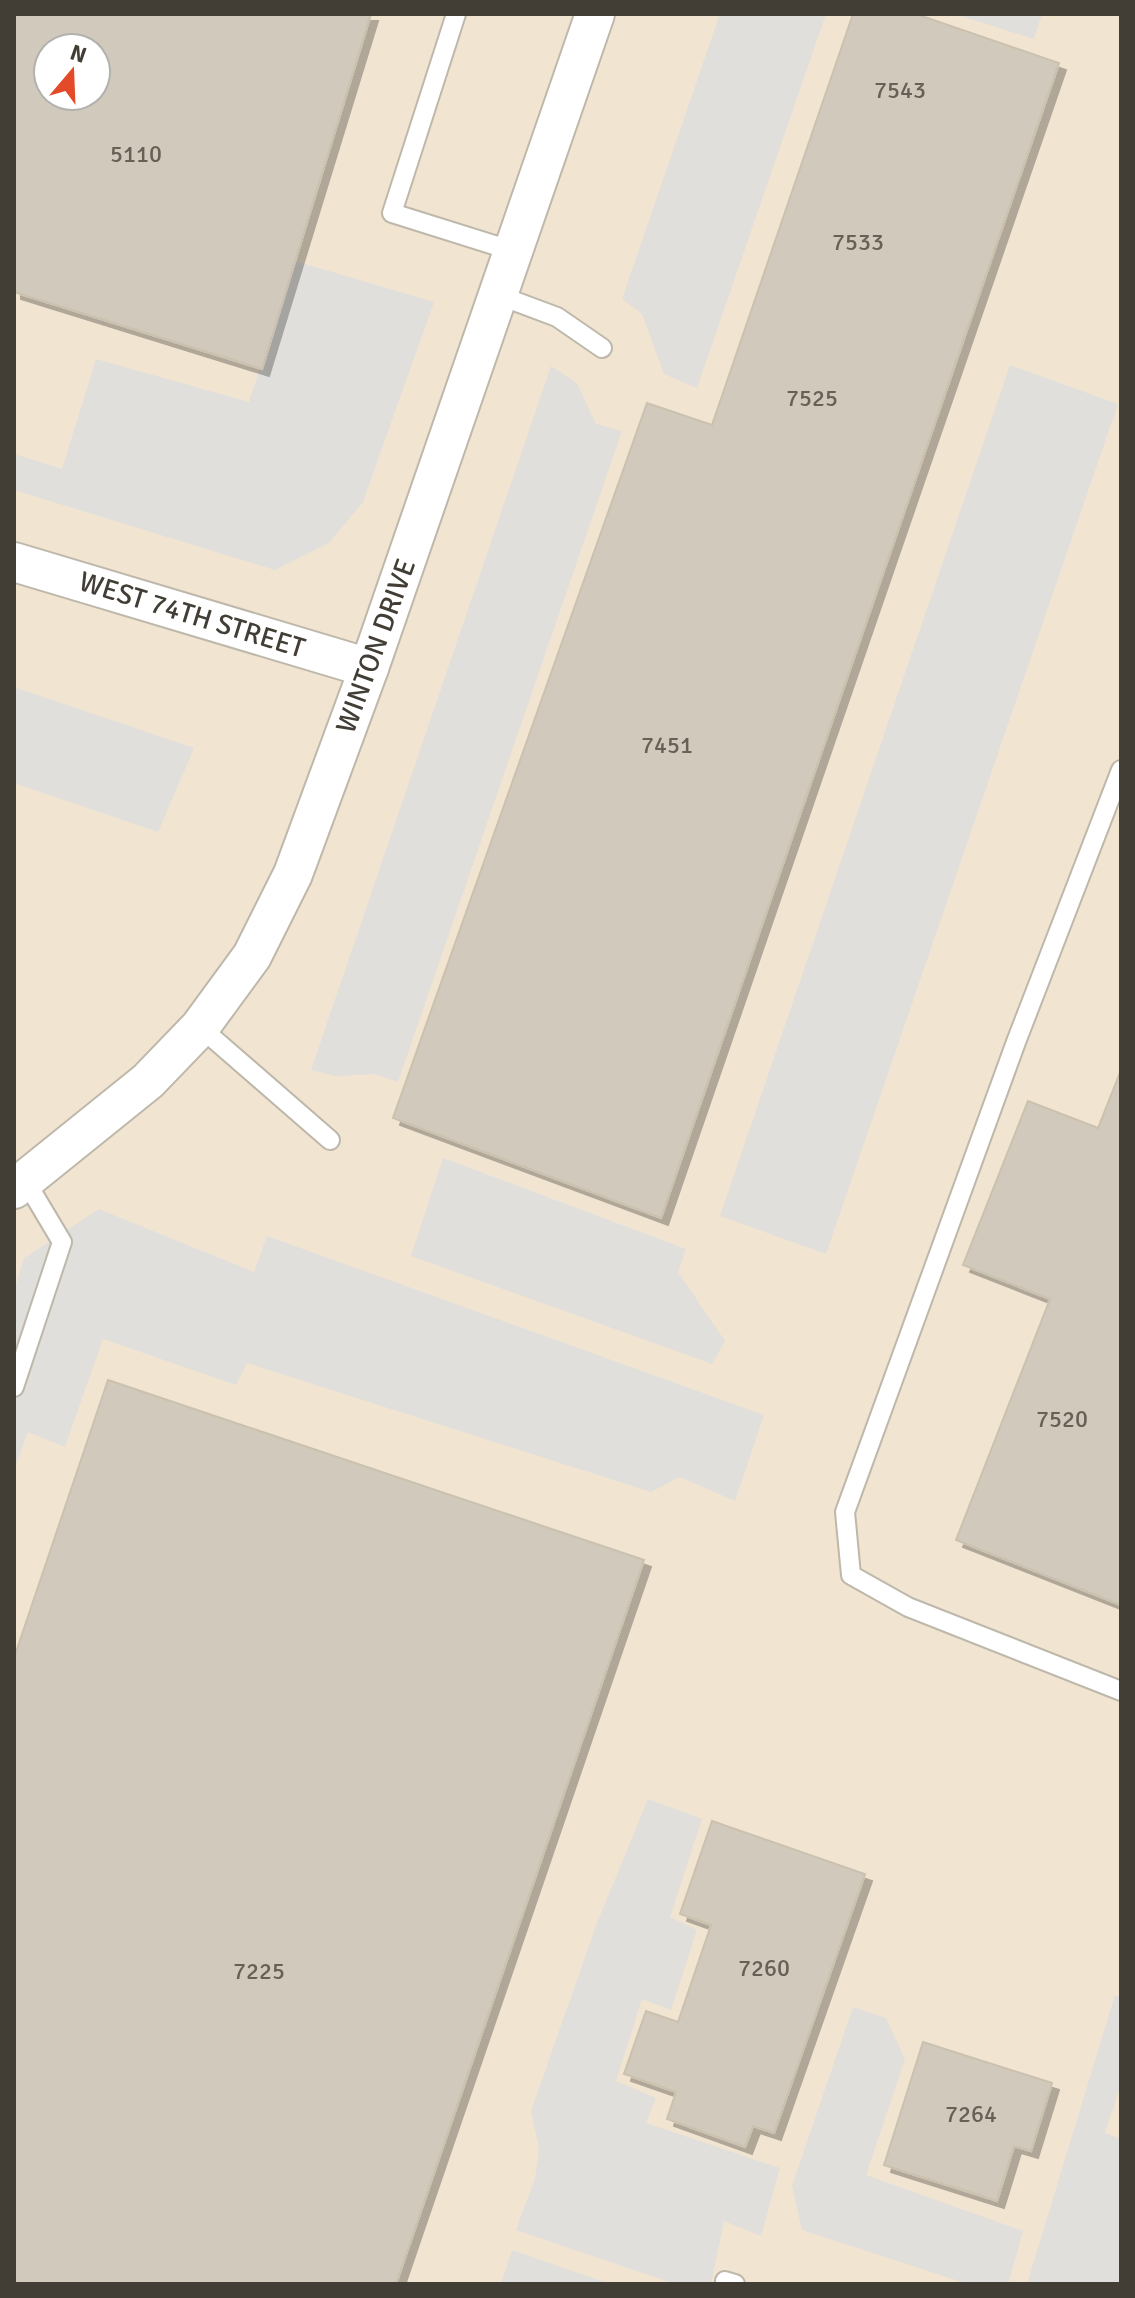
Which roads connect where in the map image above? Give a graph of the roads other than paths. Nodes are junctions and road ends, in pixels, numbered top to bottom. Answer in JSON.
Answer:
{"nodes":[{"id":1,"x":456,"y":14,"type":"edge"},
{"id":2,"x":595,"y":14,"type":"edge"},
{"id":3,"x":513,"y":251,"type":"junction"},
{"id":4,"x":498,"y":295,"type":"junction"},
{"id":5,"x":602,"y":348,"type":"dead end"},
{"id":6,"x":14,"y":562,"type":"edge"},
{"id":7,"x":369,"y":668,"type":"junction"},
{"id":8,"x":1121,"y":770,"type":"edge"},
{"id":9,"x":200,"y":1027,"type":"junction"},
{"id":10,"x":330,"y":1140,"type":"dead end"},
{"id":11,"x":20,"y":1185,"type":"edge"},
{"id":12,"x":14,"y":1387,"type":"edge"},
{"id":13,"x":1121,"y":1691,"type":"edge"}],
"edges":[{"from":1,"to":3,"type":"lane"},
{"from":2,"to":3,"type":"street","name":"WINTON DRIVE"},
{"from":3,"to":4,"type":"street","name":"WINTON DRIVE"},
{"from":4,"to":5,"type":"lane"},
{"from":4,"to":7,"type":"street","name":"WINTON DRIVE"},
{"from":6,"to":7,"type":"street","name":"WEST 74TH STREET"},
{"from":7,"to":9,"type":"street","name":"WINTON DRIVE"},
{"from":8,"to":13,"type":"lane"},
{"from":9,"to":10,"type":"lane"},
{"from":9,"to":11,"type":"street","name":"WINTON DRIVE"},
{"from":11,"to":12,"type":"lane"}]}
